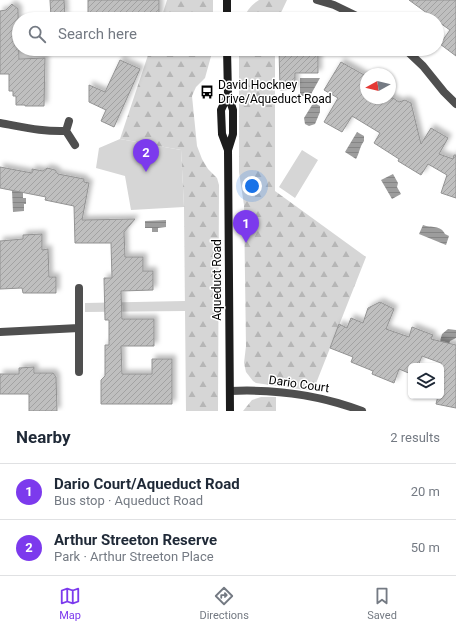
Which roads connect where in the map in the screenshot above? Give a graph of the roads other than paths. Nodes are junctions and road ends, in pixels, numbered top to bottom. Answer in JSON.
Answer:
{"nodes":[{"id":1,"x":227,"y":0,"type":"edge"},
{"id":2,"x":317,"y":0,"type":"edge"},
{"id":3,"x":227,"y":12,"type":"edge"},
{"id":4,"x":348,"y":12,"type":"edge"},
{"id":5,"x":227,"y":56,"type":"edge"},
{"id":6,"x":412,"y":56,"type":"edge"},
{"id":7,"x":456,"y":104,"type":"edge"},
{"id":8,"x":69,"y":121,"type":"dead end"},
{"id":9,"x":0,"y":123,"type":"edge"},
{"id":10,"x":66,"y":131,"type":"junction"},
{"id":11,"x":76,"y":145,"type":"dead end"},
{"id":12,"x":79,"y":288,"type":"dead end"},
{"id":13,"x":79,"y":328,"type":"junction"},
{"id":14,"x":0,"y":332,"type":"edge"},
{"id":15,"x":79,"y":372,"type":"dead end"},
{"id":16,"x":230,"y":391,"type":"junction"},
{"id":17,"x":230,"y":411,"type":"edge"},
{"id":18,"x":362,"y":411,"type":"edge"}],
"edges":[{"from":1,"to":3,"type":"main road"},
{"from":2,"to":4,"type":"street"},
{"from":5,"to":16,"type":"main road","name":"Aqueduct Road"},
{"from":6,"to":7,"type":"street"},
{"from":8,"to":10,"type":"street"},
{"from":9,"to":10,"type":"street"},
{"from":10,"to":11,"type":"street"},
{"from":12,"to":13,"type":"street"},
{"from":13,"to":14,"type":"street"},
{"from":13,"to":15,"type":"street"},
{"from":16,"to":17,"type":"main road","name":"Aqueduct Road"},
{"from":16,"to":18,"type":"street","name":"Dario Court"}]}
